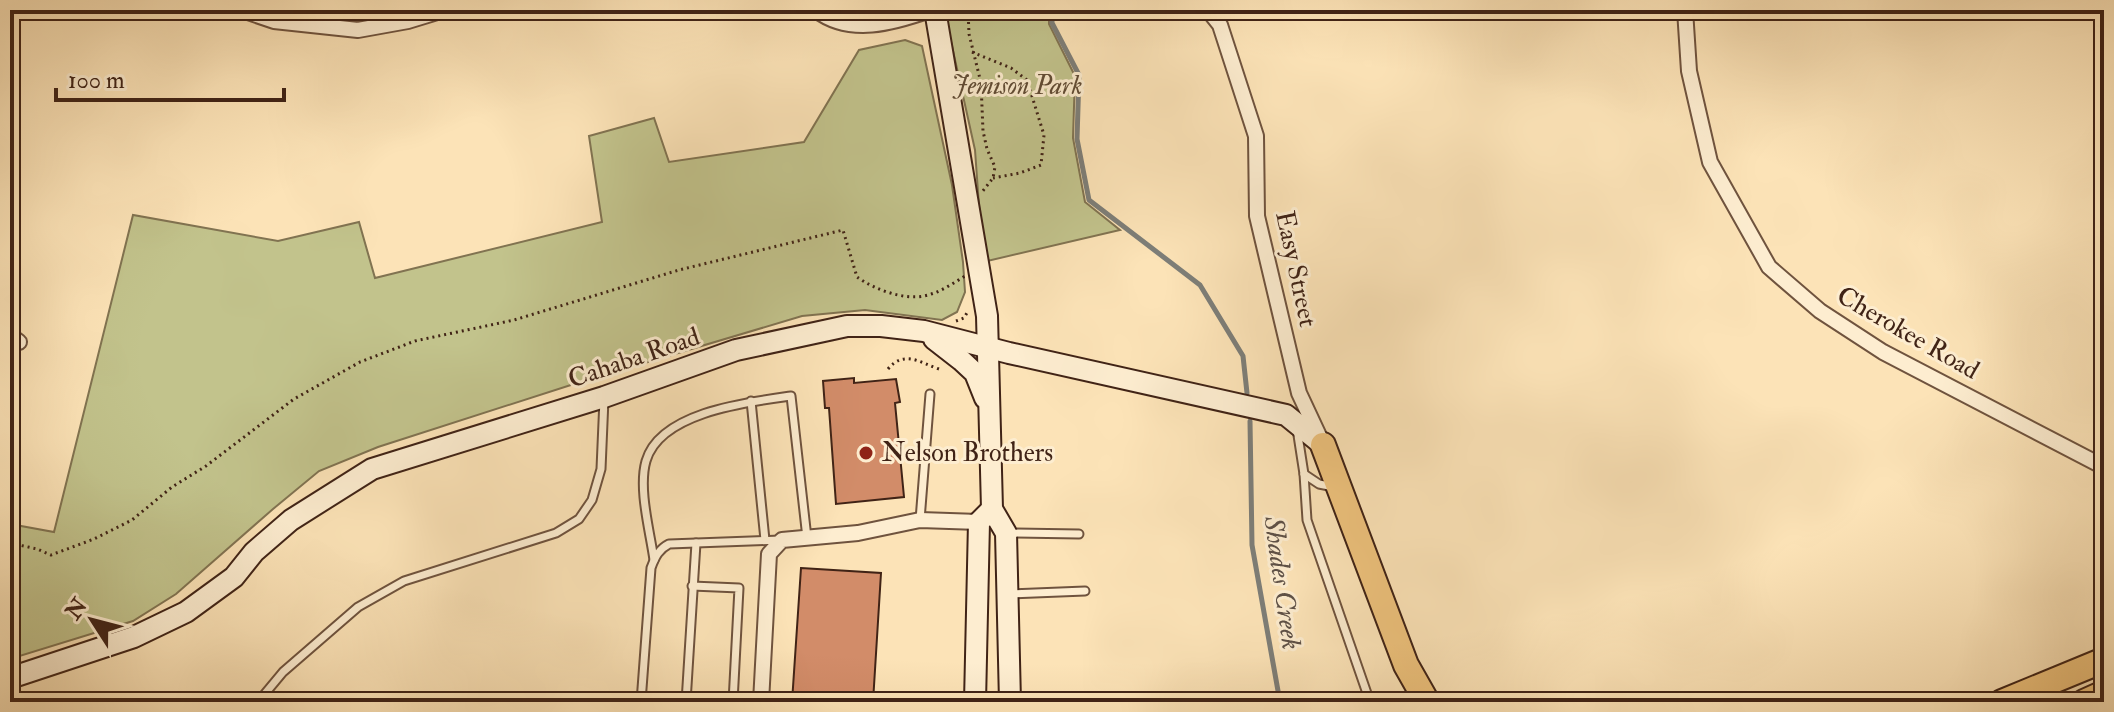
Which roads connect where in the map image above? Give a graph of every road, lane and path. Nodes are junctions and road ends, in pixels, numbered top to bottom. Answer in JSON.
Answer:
{"nodes":[{"id":1,"x":242,"y":10,"type":"edge"},
{"id":2,"x":444,"y":10,"type":"edge"},
{"id":3,"x":816,"y":10,"type":"edge"},
{"id":4,"x":932,"y":10,"type":"edge"},
{"id":5,"x":968,"y":10,"type":"edge"},
{"id":6,"x":1208,"y":10,"type":"edge"},
{"id":7,"x":1685,"y":10,"type":"edge"},
{"id":8,"x":972,"y":52,"type":"junction"},
{"id":9,"x":993,"y":178,"type":"junction"},
{"id":10,"x":973,"y":198,"type":"junction"},
{"id":11,"x":971,"y":282,"type":"dead end"},
{"id":12,"x":970,"y":307,"type":"dead end"},
{"id":13,"x":956,"y":322,"type":"dead end"},
{"id":14,"x":924,"y":331,"type":"junction"},
{"id":15,"x":987,"y":347,"type":"junction"},
{"id":16,"x":950,"y":366,"type":"dead end"},
{"id":17,"x":888,"y":369,"type":"dead end"},
{"id":18,"x":930,"y":394,"type":"dead end"},
{"id":19,"x":604,"y":397,"type":"junction"},
{"id":20,"x":751,"y":401,"type":"junction"},
{"id":21,"x":989,"y":409,"type":"junction"},
{"id":22,"x":1296,"y":423,"type":"junction"},
{"id":23,"x":1323,"y":445,"type":"junction"},
{"id":24,"x":2104,"y":467,"type":"edge"},
{"id":25,"x":1304,"y":474,"type":"junction"},
{"id":26,"x":1338,"y":485,"type":"junction"},
{"id":27,"x":986,"y":516,"type":"junction"},
{"id":28,"x":920,"y":520,"type":"junction"},
{"id":29,"x":1006,"y":533,"type":"junction"},
{"id":30,"x":1079,"y":534,"type":"dead end"},
{"id":31,"x":807,"y":538,"type":"junction"},
{"id":32,"x":765,"y":540,"type":"junction"},
{"id":33,"x":782,"y":540,"type":"junction"},
{"id":34,"x":10,"y":543,"type":"edge"},
{"id":35,"x":696,"y":543,"type":"junction"},
{"id":36,"x":654,"y":560,"type":"junction"},
{"id":37,"x":692,"y":586,"type":"junction"},
{"id":38,"x":1085,"y":591,"type":"dead end"},
{"id":39,"x":1007,"y":594,"type":"junction"},
{"id":40,"x":2104,"y":660,"type":"edge"},
{"id":41,"x":10,"y":678,"type":"edge"},
{"id":42,"x":2104,"y":693,"type":"edge"},
{"id":43,"x":258,"y":702,"type":"edge"},
{"id":44,"x":641,"y":702,"type":"edge"},
{"id":45,"x":686,"y":702,"type":"edge"},
{"id":46,"x":733,"y":702,"type":"edge"},
{"id":47,"x":761,"y":702,"type":"edge"},
{"id":48,"x":975,"y":702,"type":"edge"},
{"id":49,"x":1010,"y":702,"type":"edge"},
{"id":50,"x":1370,"y":702,"type":"edge"},
{"id":51,"x":1427,"y":702,"type":"edge"},
{"id":52,"x":2002,"y":702,"type":"edge"},
{"id":53,"x":2084,"y":702,"type":"edge"}],
"edges":[{"from":1,"to":2,"type":"street"},
{"from":3,"to":4,"type":"street"},
{"from":4,"to":10,"type":"street"},
{"from":5,"to":8,"type":"path"},
{"from":6,"to":23,"type":"street","name":"Easy Street"},
{"from":7,"to":24,"type":"street","name":"Cherokee Road"},
{"from":8,"to":9,"type":"path"},
{"from":8,"to":9,"type":"path"},
{"from":9,"to":10,"type":"path"},
{"from":10,"to":15,"type":"street"},
{"from":11,"to":34,"type":"path"},
{"from":12,"to":13,"type":"path"},
{"from":14,"to":15,"type":"street","name":"Cahaba Road"},
{"from":14,"to":19,"type":"street","name":"Cahaba Road"},
{"from":14,"to":21,"type":"street"},
{"from":15,"to":21,"type":"street"},
{"from":15,"to":22,"type":"street","name":"Cahaba Road"},
{"from":16,"to":17,"type":"path"},
{"from":18,"to":28,"type":"lane"},
{"from":19,"to":41,"type":"street","name":"Cahaba Road"},
{"from":19,"to":43,"type":"lane"},
{"from":20,"to":31,"type":"lane"},
{"from":20,"to":32,"type":"lane"},
{"from":20,"to":36,"type":"lane"},
{"from":21,"to":27,"type":"street"},
{"from":22,"to":23,"type":"street","name":"Cahaba Road"},
{"from":22,"to":25,"type":"lane"},
{"from":23,"to":26,"type":"highway"},
{"from":25,"to":26,"type":"lane"},
{"from":25,"to":50,"type":"lane"},
{"from":26,"to":51,"type":"highway"},
{"from":27,"to":28,"type":"street"},
{"from":27,"to":29,"type":"street"},
{"from":27,"to":48,"type":"street"},
{"from":28,"to":31,"type":"street"},
{"from":29,"to":30,"type":"lane"},
{"from":29,"to":39,"type":"street"},
{"from":31,"to":33,"type":"street"},
{"from":32,"to":33,"type":"lane"},
{"from":32,"to":35,"type":"lane"},
{"from":33,"to":47,"type":"street"},
{"from":35,"to":36,"type":"lane"},
{"from":35,"to":37,"type":"lane"},
{"from":36,"to":44,"type":"lane"},
{"from":37,"to":45,"type":"lane"},
{"from":37,"to":46,"type":"lane"},
{"from":38,"to":39,"type":"lane"},
{"from":39,"to":49,"type":"street"},
{"from":40,"to":52,"type":"highway"},
{"from":42,"to":53,"type":"highway"}]}
